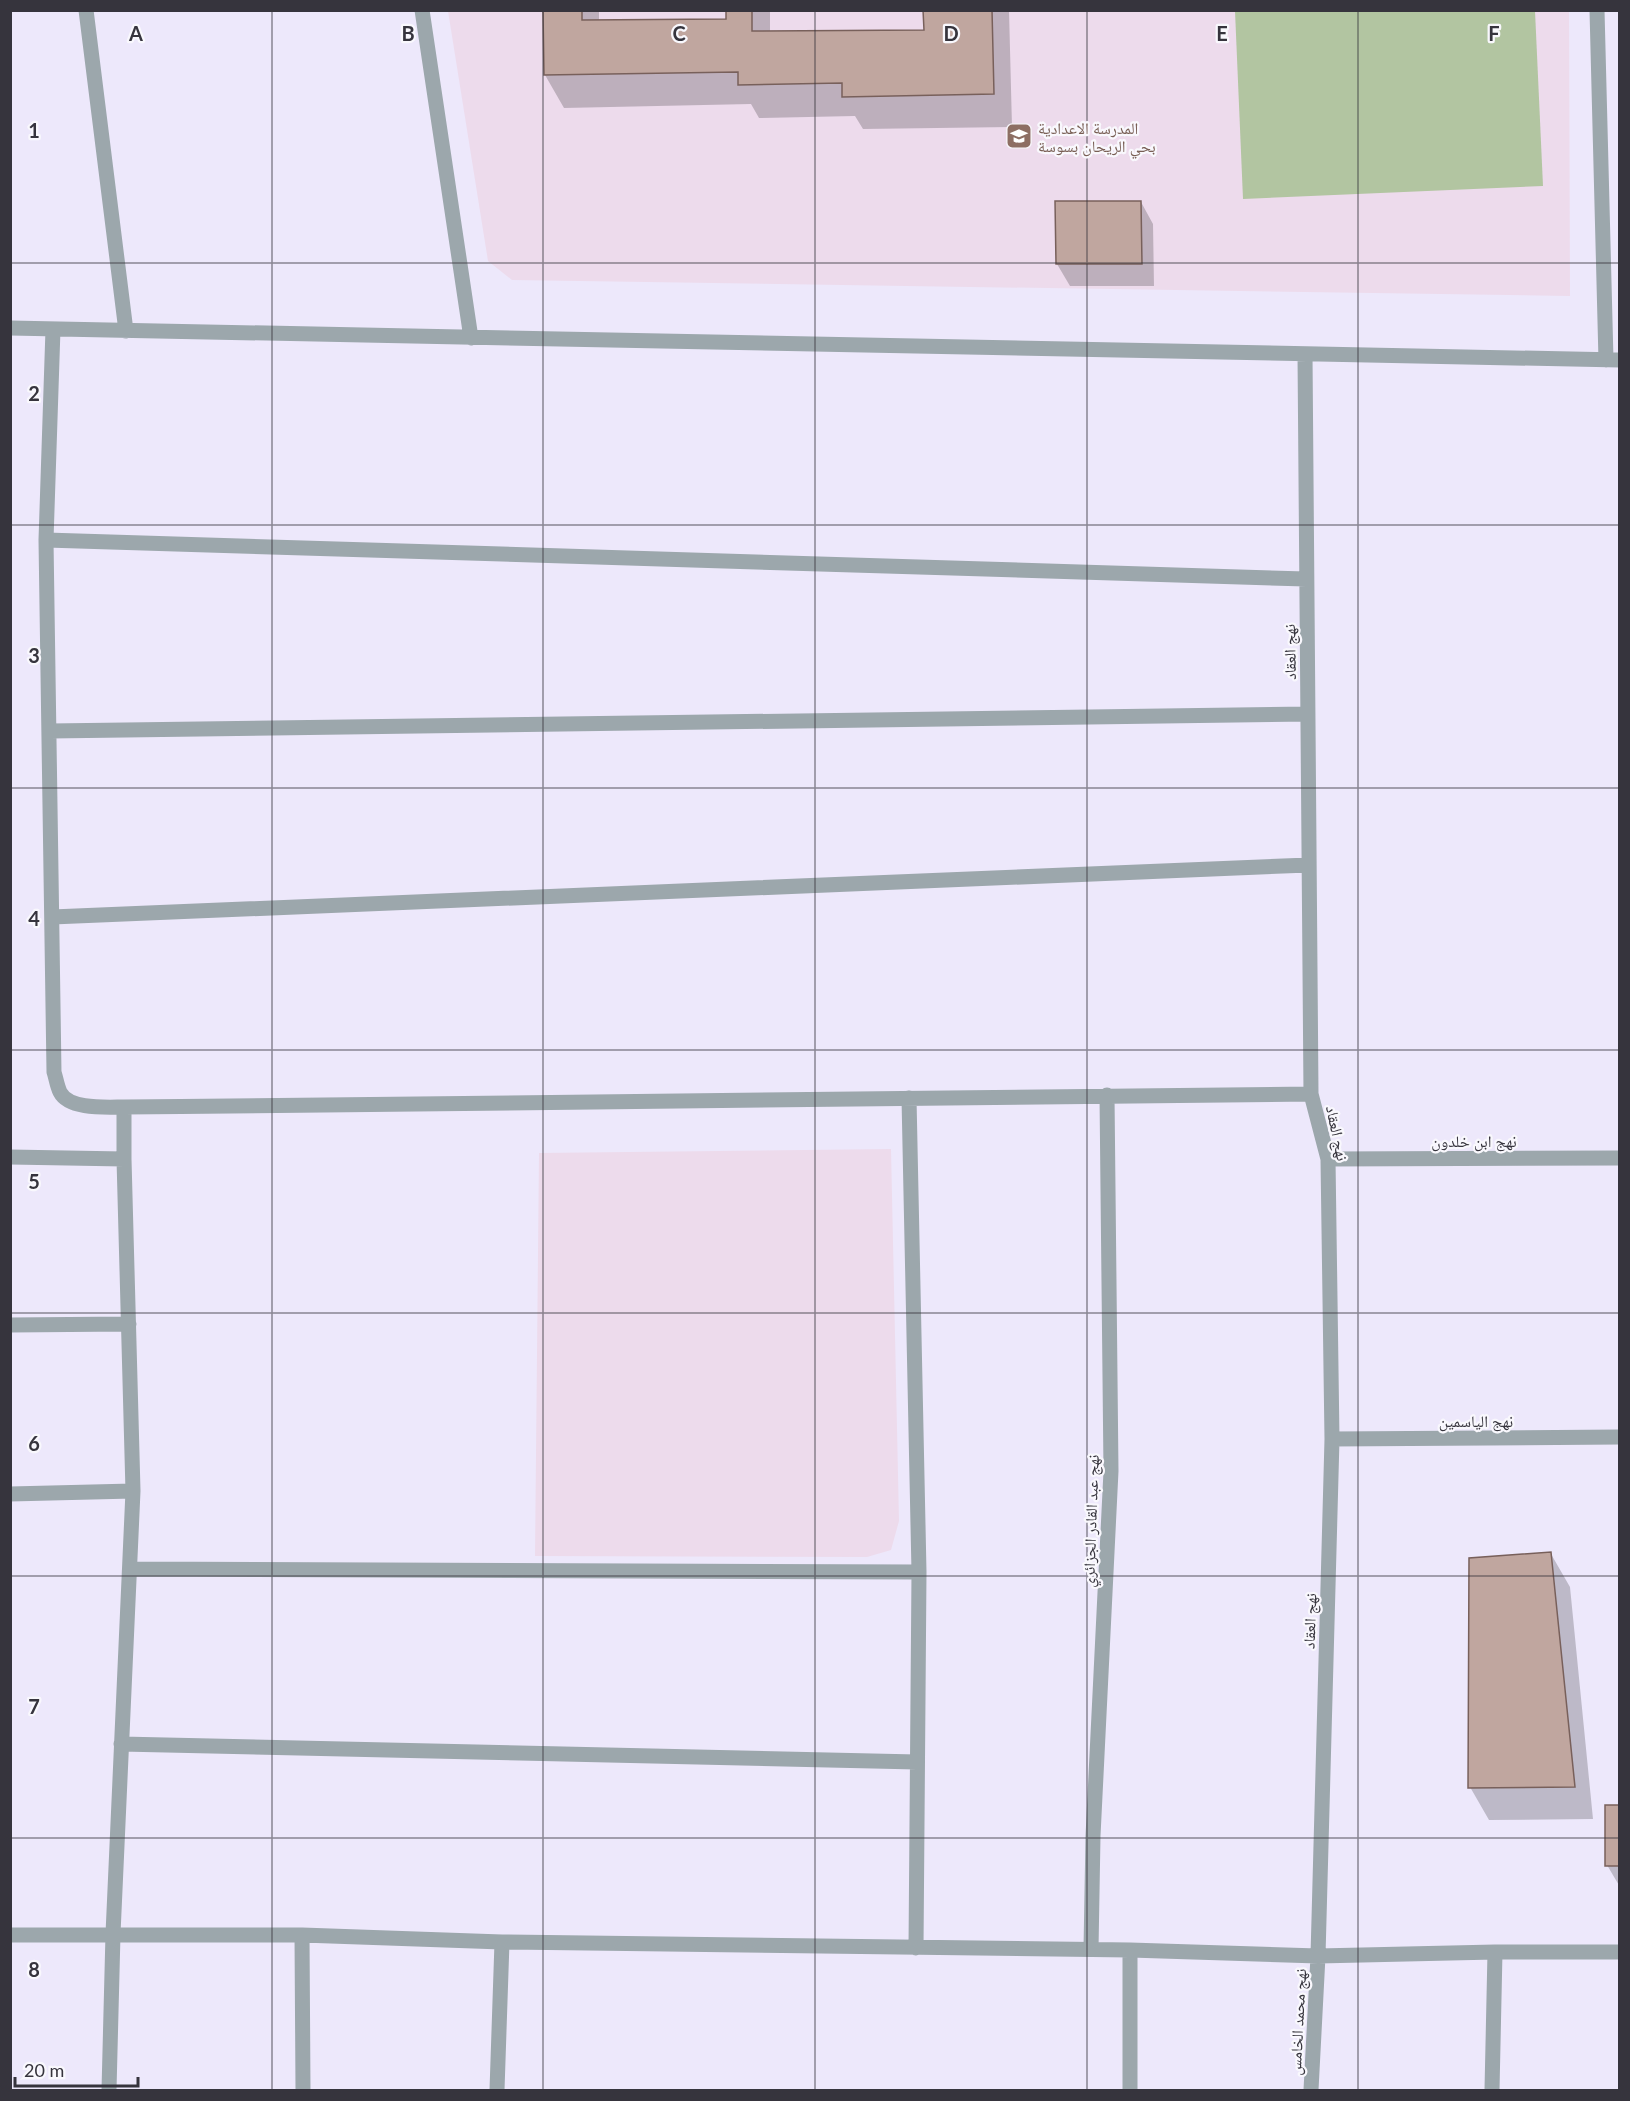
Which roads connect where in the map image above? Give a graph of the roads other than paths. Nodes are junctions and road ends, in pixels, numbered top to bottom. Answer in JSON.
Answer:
{"nodes":[{"id":1,"x":86,"y":10,"type":"edge"},
{"id":2,"x":422,"y":10,"type":"edge"},
{"id":3,"x":1597,"y":10,"type":"edge"},
{"id":4,"x":10,"y":328,"type":"edge"},
{"id":5,"x":52,"y":329,"type":"junction"},
{"id":6,"x":126,"y":331,"type":"junction"},
{"id":7,"x":471,"y":338,"type":"junction"},
{"id":8,"x":1305,"y":354,"type":"junction"},
{"id":9,"x":1613,"y":360,"type":"edge"},
{"id":10,"x":46,"y":540,"type":"junction"},
{"id":11,"x":1306,"y":579,"type":"junction"},
{"id":12,"x":1308,"y":714,"type":"junction"},
{"id":13,"x":50,"y":731,"type":"junction"},
{"id":14,"x":1309,"y":865,"type":"junction"},
{"id":15,"x":52,"y":917,"type":"junction"},
{"id":16,"x":1311,"y":1094,"type":"junction"},
{"id":17,"x":1107,"y":1095,"type":"junction"},
{"id":18,"x":909,"y":1098,"type":"junction"},
{"id":19,"x":124,"y":1107,"type":"junction"},
{"id":20,"x":10,"y":1157,"type":"edge"},
{"id":21,"x":124,"y":1158,"type":"junction"},
{"id":22,"x":1620,"y":1158,"type":"edge"},
{"id":23,"x":1328,"y":1159,"type":"junction"},
{"id":24,"x":129,"y":1324,"type":"junction"},
{"id":25,"x":10,"y":1325,"type":"edge"},
{"id":26,"x":1620,"y":1437,"type":"edge"},
{"id":27,"x":1332,"y":1439,"type":"junction"},
{"id":28,"x":133,"y":1491,"type":"junction"},
{"id":29,"x":10,"y":1494,"type":"edge"},
{"id":30,"x":130,"y":1569,"type":"junction"},
{"id":31,"x":919,"y":1572,"type":"junction"},
{"id":32,"x":121,"y":1744,"type":"junction"},
{"id":33,"x":917,"y":1762,"type":"junction"},
{"id":34,"x":113,"y":1934,"type":"junction"},
{"id":35,"x":10,"y":1935,"type":"edge"},
{"id":36,"x":302,"y":1935,"type":"junction"},
{"id":37,"x":502,"y":1942,"type":"junction"},
{"id":38,"x":916,"y":1948,"type":"junction"},
{"id":39,"x":1090,"y":1949,"type":"junction"},
{"id":40,"x":1130,"y":1950,"type":"junction"},
{"id":41,"x":1495,"y":1952,"type":"junction"},
{"id":42,"x":1620,"y":1952,"type":"edge"},
{"id":43,"x":1318,"y":1956,"type":"junction"},
{"id":44,"x":109,"y":2091,"type":"edge"},
{"id":45,"x":303,"y":2091,"type":"edge"},
{"id":46,"x":497,"y":2091,"type":"edge"},
{"id":47,"x":1130,"y":2091,"type":"edge"},
{"id":48,"x":1311,"y":2091,"type":"edge"},
{"id":49,"x":1492,"y":2091,"type":"edge"}],
"edges":[{"from":1,"to":6,"type":"street"},
{"from":2,"to":7,"type":"street"},
{"from":3,"to":9,"type":"street"},
{"from":4,"to":5,"type":"street"},
{"from":5,"to":6,"type":"street"},
{"from":5,"to":10,"type":"street"},
{"from":6,"to":7,"type":"street"},
{"from":7,"to":8,"type":"street"},
{"from":8,"to":9,"type":"street"},
{"from":8,"to":11,"type":"street","name":"نهج العقاد"},
{"from":10,"to":11,"type":"street"},
{"from":10,"to":13,"type":"street"},
{"from":11,"to":12,"type":"street","name":"نهج العقاد"},
{"from":12,"to":13,"type":"street"},
{"from":12,"to":14,"type":"street","name":"نهج العقاد"},
{"from":13,"to":15,"type":"street"},
{"from":14,"to":15,"type":"street"},
{"from":14,"to":16,"type":"street","name":"نهج العقاد"},
{"from":15,"to":19,"type":"street"},
{"from":16,"to":17,"type":"street"},
{"from":16,"to":23,"type":"street","name":"نهج العقاد"},
{"from":17,"to":18,"type":"street"},
{"from":17,"to":39,"type":"street","name":"نهج عبد القادر الجزائري"},
{"from":18,"to":19,"type":"street"},
{"from":18,"to":31,"type":"street"},
{"from":19,"to":21,"type":"street"},
{"from":20,"to":21,"type":"street"},
{"from":21,"to":24,"type":"street"},
{"from":22,"to":23,"type":"street","name":"نهج ابن خلدون"},
{"from":23,"to":27,"type":"street","name":"نهج العقاد"},
{"from":24,"to":25,"type":"street"},
{"from":24,"to":28,"type":"street"},
{"from":26,"to":27,"type":"street","name":"نهج الياسمين"},
{"from":27,"to":43,"type":"street","name":"نهج العقاد"},
{"from":28,"to":29,"type":"street"},
{"from":28,"to":30,"type":"street"},
{"from":30,"to":31,"type":"street"},
{"from":30,"to":32,"type":"street"},
{"from":31,"to":33,"type":"street"},
{"from":32,"to":33,"type":"street"},
{"from":32,"to":34,"type":"street"},
{"from":33,"to":38,"type":"street"},
{"from":34,"to":35,"type":"street"},
{"from":34,"to":36,"type":"street"},
{"from":34,"to":44,"type":"street"},
{"from":36,"to":37,"type":"street"},
{"from":36,"to":45,"type":"street"},
{"from":37,"to":38,"type":"street"},
{"from":37,"to":46,"type":"street"},
{"from":38,"to":39,"type":"street"},
{"from":39,"to":40,"type":"street"},
{"from":40,"to":43,"type":"street"},
{"from":40,"to":47,"type":"street"},
{"from":41,"to":42,"type":"street"},
{"from":41,"to":43,"type":"street"},
{"from":41,"to":49,"type":"street"},
{"from":43,"to":48,"type":"street","name":"نهج محمد الخامس"}]}
